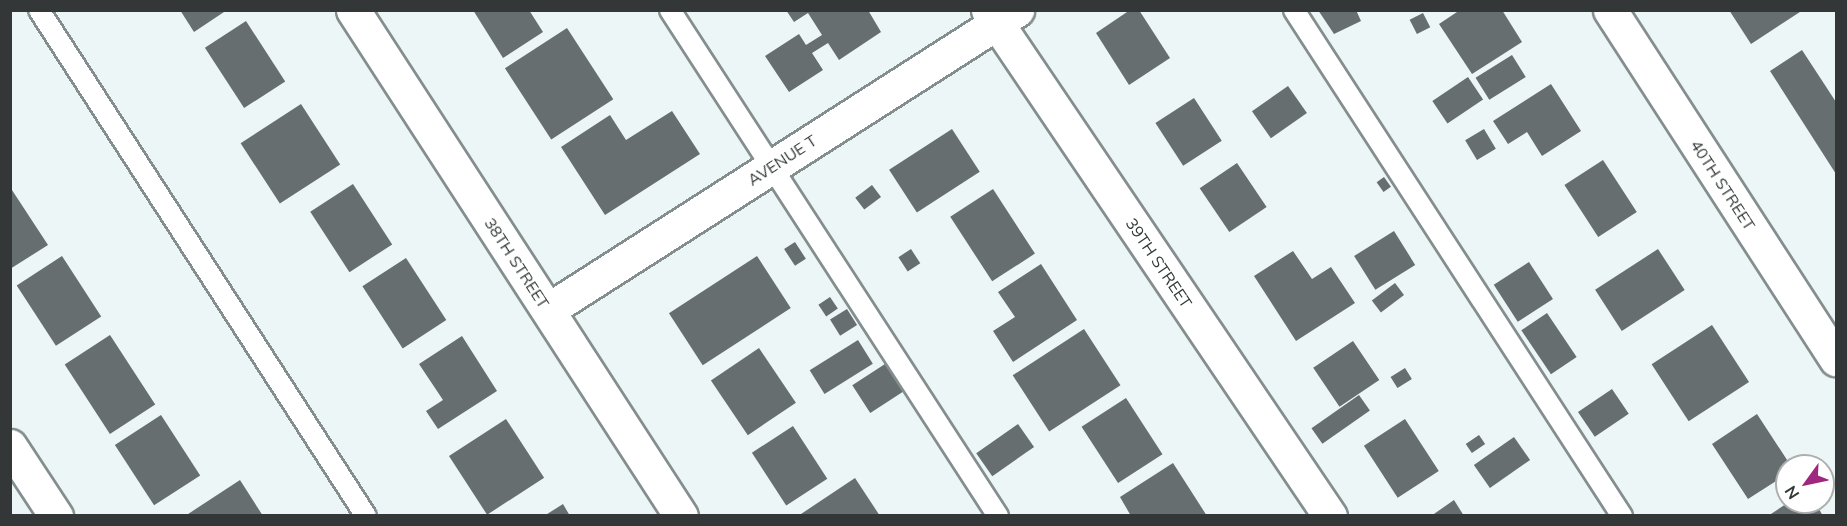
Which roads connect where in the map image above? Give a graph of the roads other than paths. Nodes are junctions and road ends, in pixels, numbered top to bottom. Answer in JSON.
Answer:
{"nodes":[{"id":1,"x":39,"y":10,"type":"edge"},
{"id":2,"x":353,"y":10,"type":"edge"},
{"id":3,"x":670,"y":10,"type":"edge"},
{"id":4,"x":1294,"y":10,"type":"edge"},
{"id":5,"x":1610,"y":10,"type":"edge"},
{"id":6,"x":1000,"y":15,"type":"edge"},
{"id":7,"x":772,"y":167,"type":"junction"},
{"id":8,"x":548,"y":310,"type":"junction"},
{"id":9,"x":1836,"y":359,"type":"edge"},
{"id":10,"x":10,"y":446,"type":"edge"},
{"id":11,"x":56,"y":516,"type":"edge"},
{"id":12,"x":366,"y":516,"type":"edge"},
{"id":13,"x":681,"y":516,"type":"edge"},
{"id":14,"x":998,"y":516,"type":"edge"},
{"id":15,"x":1330,"y":516,"type":"edge"},
{"id":16,"x":1622,"y":516,"type":"edge"}],
"edges":[{"from":1,"to":12,"type":"lane"},
{"from":2,"to":8,"type":"street","name":"38TH STREET"},
{"from":3,"to":7,"type":"lane"},
{"from":4,"to":16,"type":"lane"},
{"from":5,"to":9,"type":"street","name":"40TH STREET"},
{"from":6,"to":7,"type":"street","name":"AVENUE T"},
{"from":6,"to":15,"type":"street","name":"39TH STREET"},
{"from":7,"to":8,"type":"street","name":"AVENUE T"},
{"from":7,"to":14,"type":"lane"},
{"from":8,"to":13,"type":"street","name":"38TH STREET"},
{"from":10,"to":11,"type":"street"}]}
